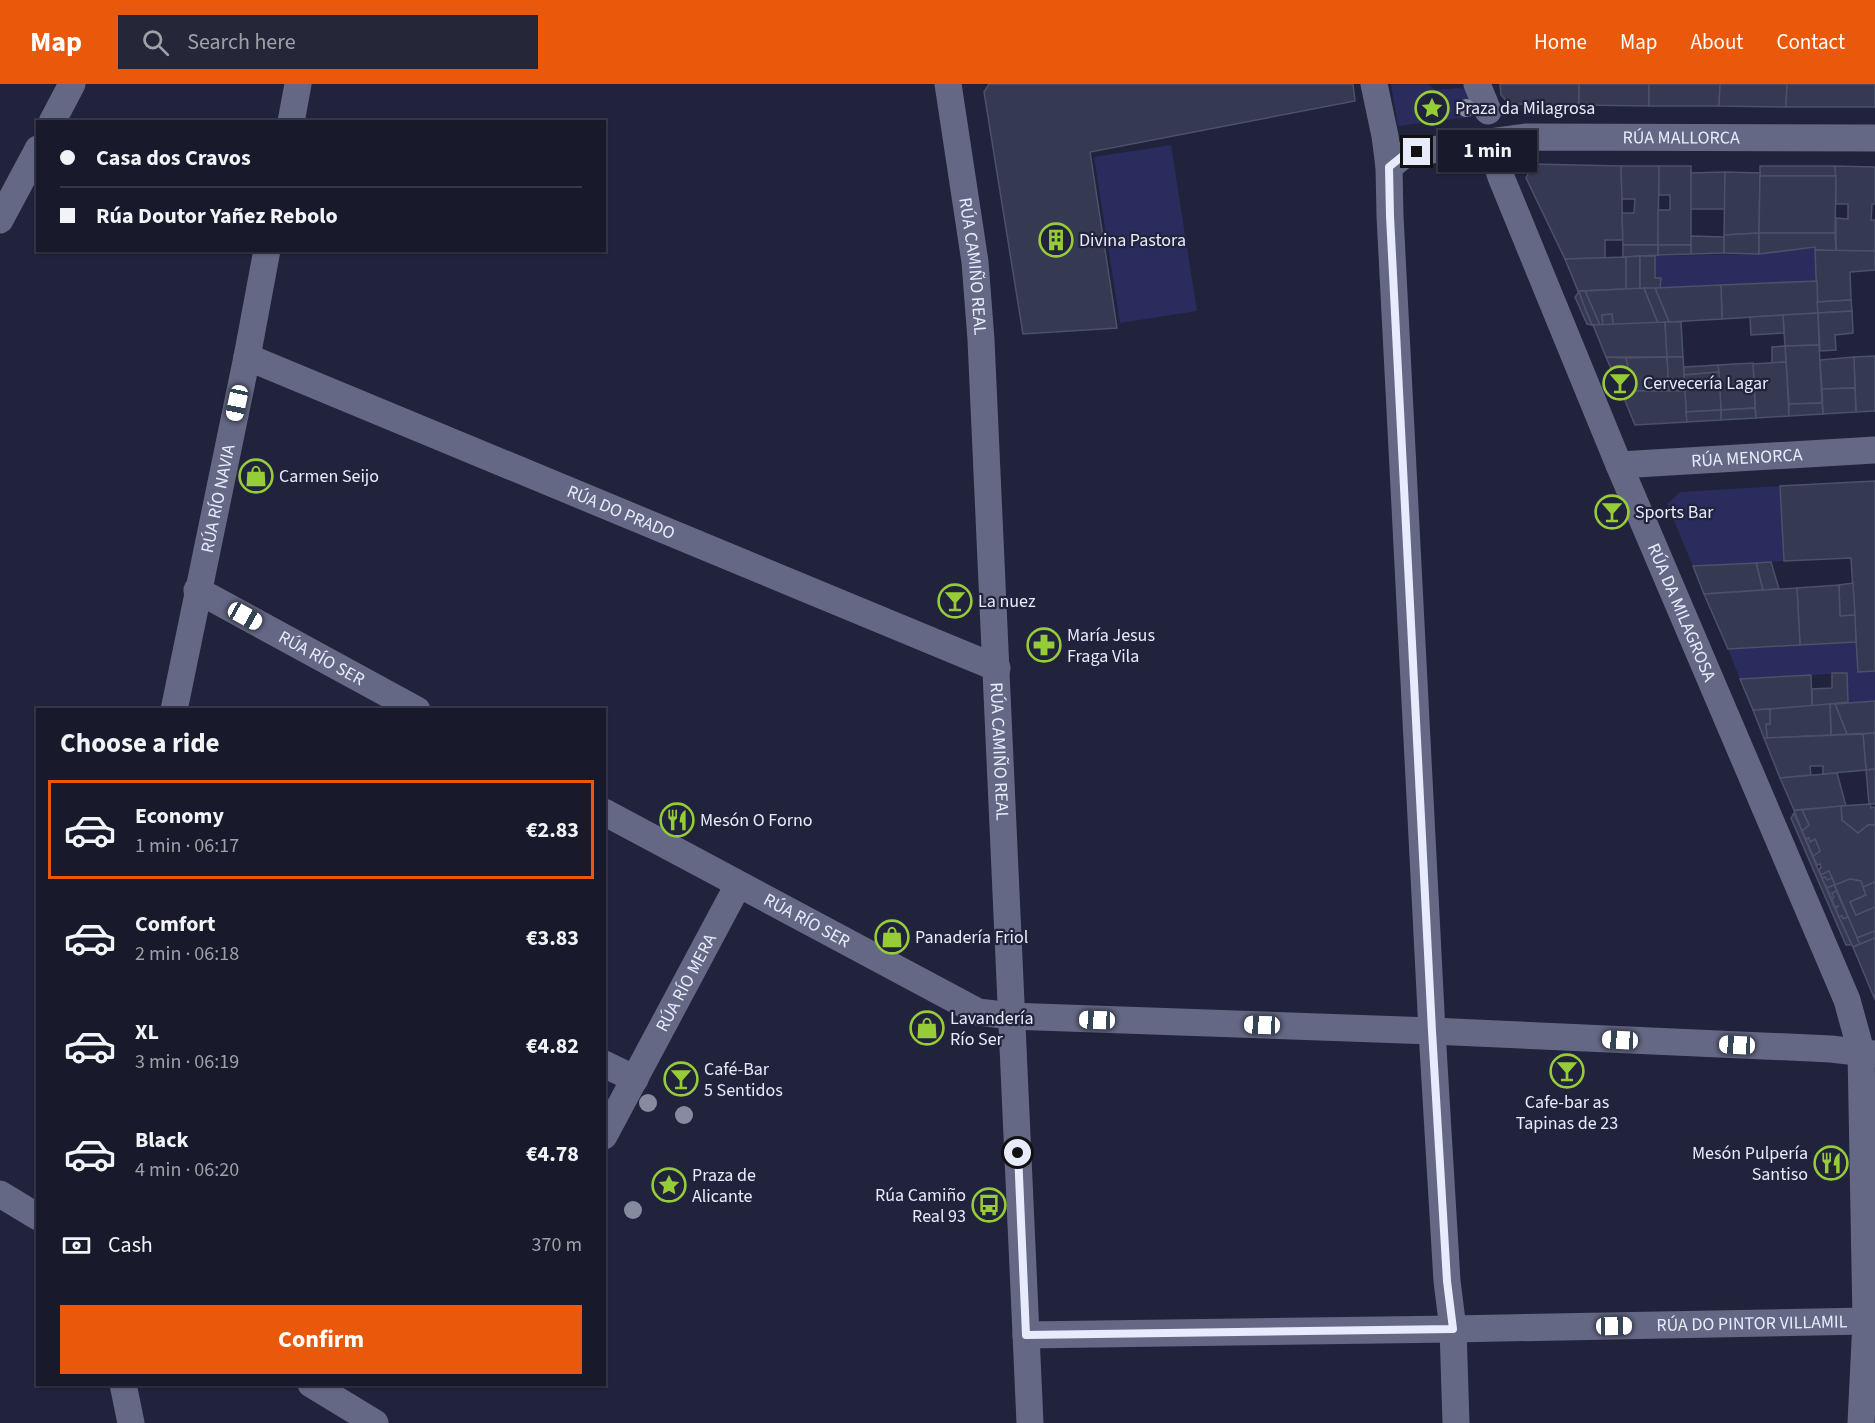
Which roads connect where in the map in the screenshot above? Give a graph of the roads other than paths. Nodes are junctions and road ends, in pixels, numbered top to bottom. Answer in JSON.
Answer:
{"nodes":[{"id":1,"x":72,"y":84,"type":"edge"},
{"id":2,"x":298,"y":84,"type":"edge"},
{"id":3,"x":948,"y":84,"type":"edge"},
{"id":4,"x":1374,"y":84,"type":"edge"},
{"id":5,"x":1477,"y":84,"type":"edge"},
{"id":6,"x":1488,"y":111,"type":"dead end"},
{"id":7,"x":53,"y":120,"type":"edge"},
{"id":8,"x":291,"y":120,"type":"edge"},
{"id":9,"x":1875,"y":138,"type":"edge"},
{"id":10,"x":1490,"y":142,"type":"junction"},
{"id":11,"x":36,"y":153,"type":"edge"},
{"id":12,"x":1389,"y":167,"type":"junction"},
{"id":13,"x":0,"y":220,"type":"edge"},
{"id":14,"x":267,"y":252,"type":"edge"},
{"id":15,"x":247,"y":357,"type":"junction"},
{"id":16,"x":1875,"y":450,"type":"edge"},
{"id":17,"x":1619,"y":465,"type":"junction"},
{"id":18,"x":197,"y":590,"type":"junction"},
{"id":19,"x":997,"y":668,"type":"junction"},
{"id":20,"x":174,"y":708,"type":"edge"},
{"id":21,"x":413,"y":708,"type":"edge"},
{"id":22,"x":606,"y":813,"type":"edge"},
{"id":23,"x":738,"y":885,"type":"junction"},
{"id":24,"x":1012,"y":1016,"type":"junction"},
{"id":25,"x":1432,"y":1031,"type":"junction"},
{"id":26,"x":1868,"y":1052,"type":"edge"},
{"id":27,"x":606,"y":1065,"type":"edge"},
{"id":28,"x":635,"y":1079,"type":"junction"},
{"id":29,"x":606,"y":1132,"type":"edge"},
{"id":30,"x":0,"y":1194,"type":"edge"},
{"id":31,"x":36,"y":1216,"type":"edge"},
{"id":32,"x":1866,"y":1321,"type":"junction"},
{"id":33,"x":1453,"y":1329,"type":"junction"},
{"id":34,"x":1026,"y":1335,"type":"junction"},
{"id":35,"x":123,"y":1386,"type":"edge"},
{"id":36,"x":314,"y":1386,"type":"edge"},
{"id":37,"x":131,"y":1423,"type":"edge"},
{"id":38,"x":375,"y":1423,"type":"edge"},
{"id":39,"x":1030,"y":1423,"type":"edge"},
{"id":40,"x":1456,"y":1423,"type":"edge"},
{"id":41,"x":1861,"y":1423,"type":"edge"}],
"edges":[{"from":1,"to":7,"type":"street"},
{"from":2,"to":8,"type":"street"},
{"from":3,"to":19,"type":"street","name":"RÚA CAMIÑO REAL"},
{"from":4,"to":12,"type":"street"},
{"from":5,"to":6,"type":"street"},
{"from":9,"to":10,"type":"street","name":"RÚA MALLORCA"},
{"from":10,"to":12,"type":"street","name":"RÚA MALLORCA"},
{"from":10,"to":17,"type":"street","name":"RÚA DA MILAGROSA"},
{"from":11,"to":13,"type":"street"},
{"from":12,"to":25,"type":"street"},
{"from":14,"to":15,"type":"street","name":"RÚA RÍO NAVIA"},
{"from":15,"to":18,"type":"street","name":"RÚA RÍO NAVIA"},
{"from":15,"to":19,"type":"street","name":"RÚA DO PRADO"},
{"from":16,"to":17,"type":"street","name":"RÚA MENORCA"},
{"from":17,"to":26,"type":"street","name":"RÚA DA MILAGROSA"},
{"from":18,"to":20,"type":"street","name":"RÚA RÍO NAVIA"},
{"from":18,"to":21,"type":"street","name":"RÚA RÍO SER"},
{"from":19,"to":24,"type":"street","name":"RÚA CAMIÑO REAL"},
{"from":22,"to":23,"type":"street","name":"RÚA RÍO SER"},
{"from":23,"to":24,"type":"street","name":"RÚA RÍO SER"},
{"from":23,"to":28,"type":"street","name":"RÚA RÍO MERA"},
{"from":24,"to":25,"type":"street","name":"RÚA RÍO SER"},
{"from":24,"to":34,"type":"street","name":"RÚA CAMIÑO REAL"},
{"from":25,"to":26,"type":"street","name":"RÚA RÍO SER"},
{"from":25,"to":33,"type":"street"},
{"from":26,"to":32,"type":"street","name":"RÚA DA MILAGROSA"},
{"from":27,"to":28,"type":"street"},
{"from":28,"to":29,"type":"street"},
{"from":30,"to":31,"type":"street"},
{"from":32,"to":33,"type":"street","name":"RÚA DO PINTOR VILLAMIL"},
{"from":32,"to":41,"type":"street","name":"RÚA DA MILAGROSA"},
{"from":33,"to":34,"type":"street","name":"RÚA DO PINTOR VILLAMIL"},
{"from":33,"to":40,"type":"street"},
{"from":34,"to":39,"type":"street","name":"RÚA CAMIÑO REAL"},
{"from":35,"to":37,"type":"street"},
{"from":36,"to":38,"type":"street"}]}
